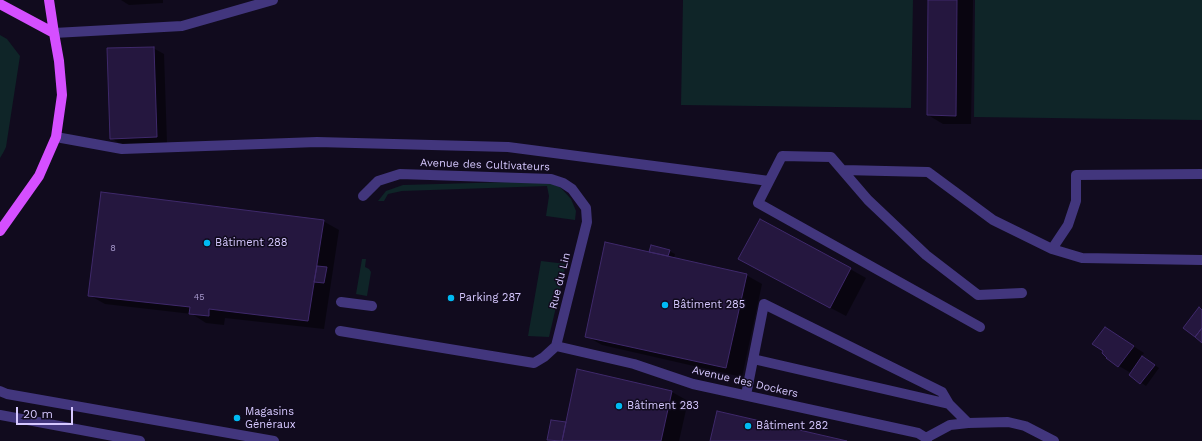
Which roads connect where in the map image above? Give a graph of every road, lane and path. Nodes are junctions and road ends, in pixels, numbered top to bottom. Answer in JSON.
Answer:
{"nodes":[{"id":1,"x":49,"y":0,"type":"edge"},
{"id":2,"x":273,"y":0,"type":"edge"},
{"id":3,"x":0,"y":4,"type":"edge"},
{"id":4,"x":54,"y":33,"type":"junction"},
{"id":5,"x":56,"y":137,"type":"junction"},
{"id":6,"x":843,"y":170,"type":"junction"},
{"id":7,"x":1202,"y":174,"type":"edge"},
{"id":8,"x":769,"y":181,"type":"junction"},
{"id":9,"x":363,"y":196,"type":"dead end"},
{"id":10,"x":587,"y":222,"type":"joint"},
{"id":11,"x":0,"y":231,"type":"edge"},
{"id":12,"x":1052,"y":249,"type":"junction"},
{"id":13,"x":1202,"y":260,"type":"edge"},
{"id":14,"x":1022,"y":293,"type":"dead end"},
{"id":15,"x":341,"y":302,"type":"dead end"},
{"id":16,"x":372,"y":306,"type":"dead end"},
{"id":17,"x":980,"y":327,"type":"dead end"},
{"id":18,"x":340,"y":331,"type":"dead end"},
{"id":19,"x":556,"y":346,"type":"junction"},
{"id":20,"x":753,"y":359,"type":"junction"},
{"id":21,"x":0,"y":391,"type":"edge"},
{"id":22,"x":746,"y":395,"type":"junction"},
{"id":23,"x":949,"y":404,"type":"junction"},
{"id":24,"x":0,"y":415,"type":"edge"},
{"id":25,"x":968,"y":422,"type":"junction"},
{"id":26,"x":927,"y":439,"type":"edge"},
{"id":27,"x":140,"y":441,"type":"edge"},
{"id":28,"x":274,"y":441,"type":"edge"},
{"id":29,"x":1054,"y":441,"type":"edge"}],
"edges":[{"from":1,"to":4,"type":"main road"},
{"from":2,"to":4,"type":"street"},
{"from":3,"to":4,"type":"main road"},
{"from":4,"to":5,"type":"main road"},
{"from":5,"to":8,"type":"street"},
{"from":5,"to":11,"type":"main road"},
{"from":6,"to":8,"type":"street"},
{"from":6,"to":12,"type":"street"},
{"from":6,"to":14,"type":"street"},
{"from":7,"to":12,"type":"street"},
{"from":8,"to":17,"type":"street"},
{"from":9,"to":10,"type":"street","name":"Avenue des Cultivateurs"},
{"from":10,"to":19,"type":"street","name":"Rue du Lin"},
{"from":12,"to":13,"type":"street"},
{"from":15,"to":16,"type":"street"},
{"from":18,"to":19,"type":"street"},
{"from":19,"to":22,"type":"street","name":"Avenue des Dockers"},
{"from":20,"to":22,"type":"street"},
{"from":20,"to":23,"type":"street"},
{"from":20,"to":23,"type":"street"},
{"from":21,"to":28,"type":"street"},
{"from":22,"to":26,"type":"street","name":"Avenue des Dockers"},
{"from":23,"to":25,"type":"street"},
{"from":24,"to":27,"type":"street"},
{"from":25,"to":26,"type":"street"},
{"from":25,"to":29,"type":"street"}]}
